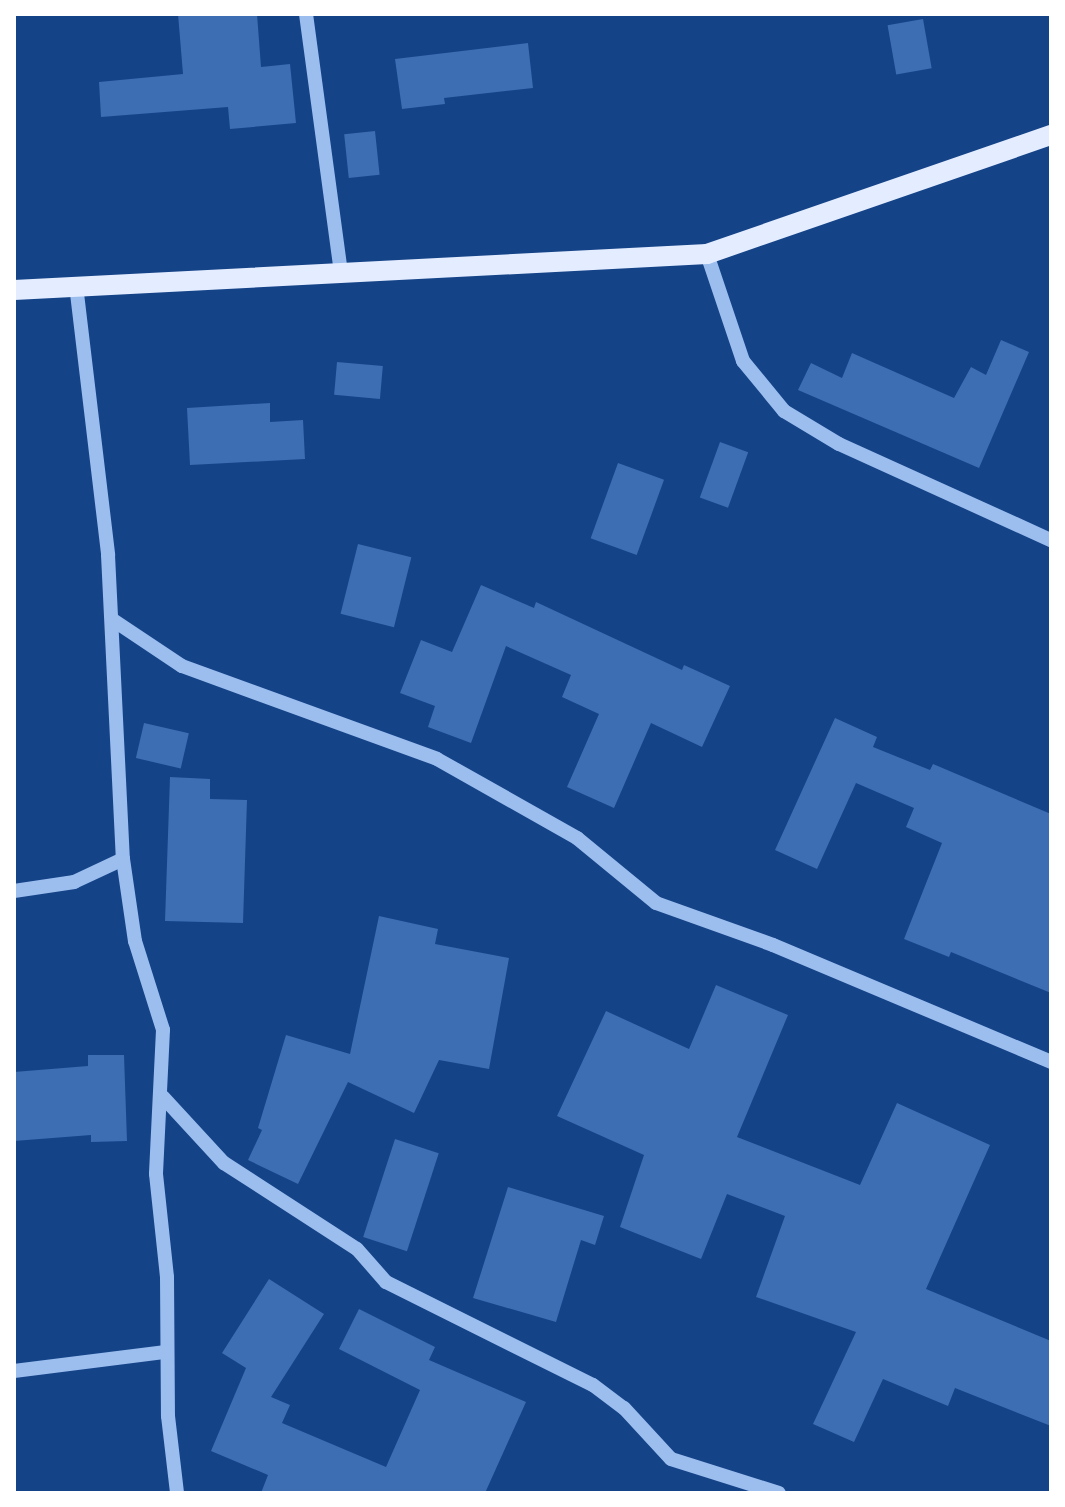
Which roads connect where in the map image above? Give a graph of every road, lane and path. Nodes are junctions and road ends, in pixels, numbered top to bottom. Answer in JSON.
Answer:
{"nodes":[{"id":1,"x":306,"y":14,"type":"edge"},
{"id":2,"x":1051,"y":135,"type":"edge"},
{"id":3,"x":707,"y":254,"type":"junction"},
{"id":4,"x":341,"y":274,"type":"junction"},
{"id":5,"x":76,"y":285,"type":"junction"},
{"id":6,"x":14,"y":290,"type":"edge"},
{"id":7,"x":1051,"y":540,"type":"edge"},
{"id":8,"x":113,"y":620,"type":"junction"},
{"id":9,"x":123,"y":859,"type":"junction"},
{"id":10,"x":14,"y":891,"type":"edge"},
{"id":11,"x":1051,"y":1062,"type":"edge"},
{"id":12,"x":163,"y":1097,"type":"junction"},
{"id":13,"x":164,"y":1352,"type":"junction"},
{"id":14,"x":14,"y":1371,"type":"edge"},
{"id":15,"x":177,"y":1493,"type":"edge"},
{"id":16,"x":779,"y":1493,"type":"edge"}],
"edges":[{"from":1,"to":4,"type":"street"},
{"from":2,"to":3,"type":"main road"},
{"from":3,"to":4,"type":"main road"},
{"from":3,"to":7,"type":"street"},
{"from":4,"to":5,"type":"main road"},
{"from":5,"to":6,"type":"main road"},
{"from":5,"to":8,"type":"street"},
{"from":8,"to":9,"type":"street"},
{"from":8,"to":11,"type":"street"},
{"from":9,"to":10,"type":"street"},
{"from":9,"to":12,"type":"street"},
{"from":12,"to":13,"type":"street"},
{"from":12,"to":16,"type":"street"},
{"from":13,"to":14,"type":"street"},
{"from":13,"to":15,"type":"street"}]}
